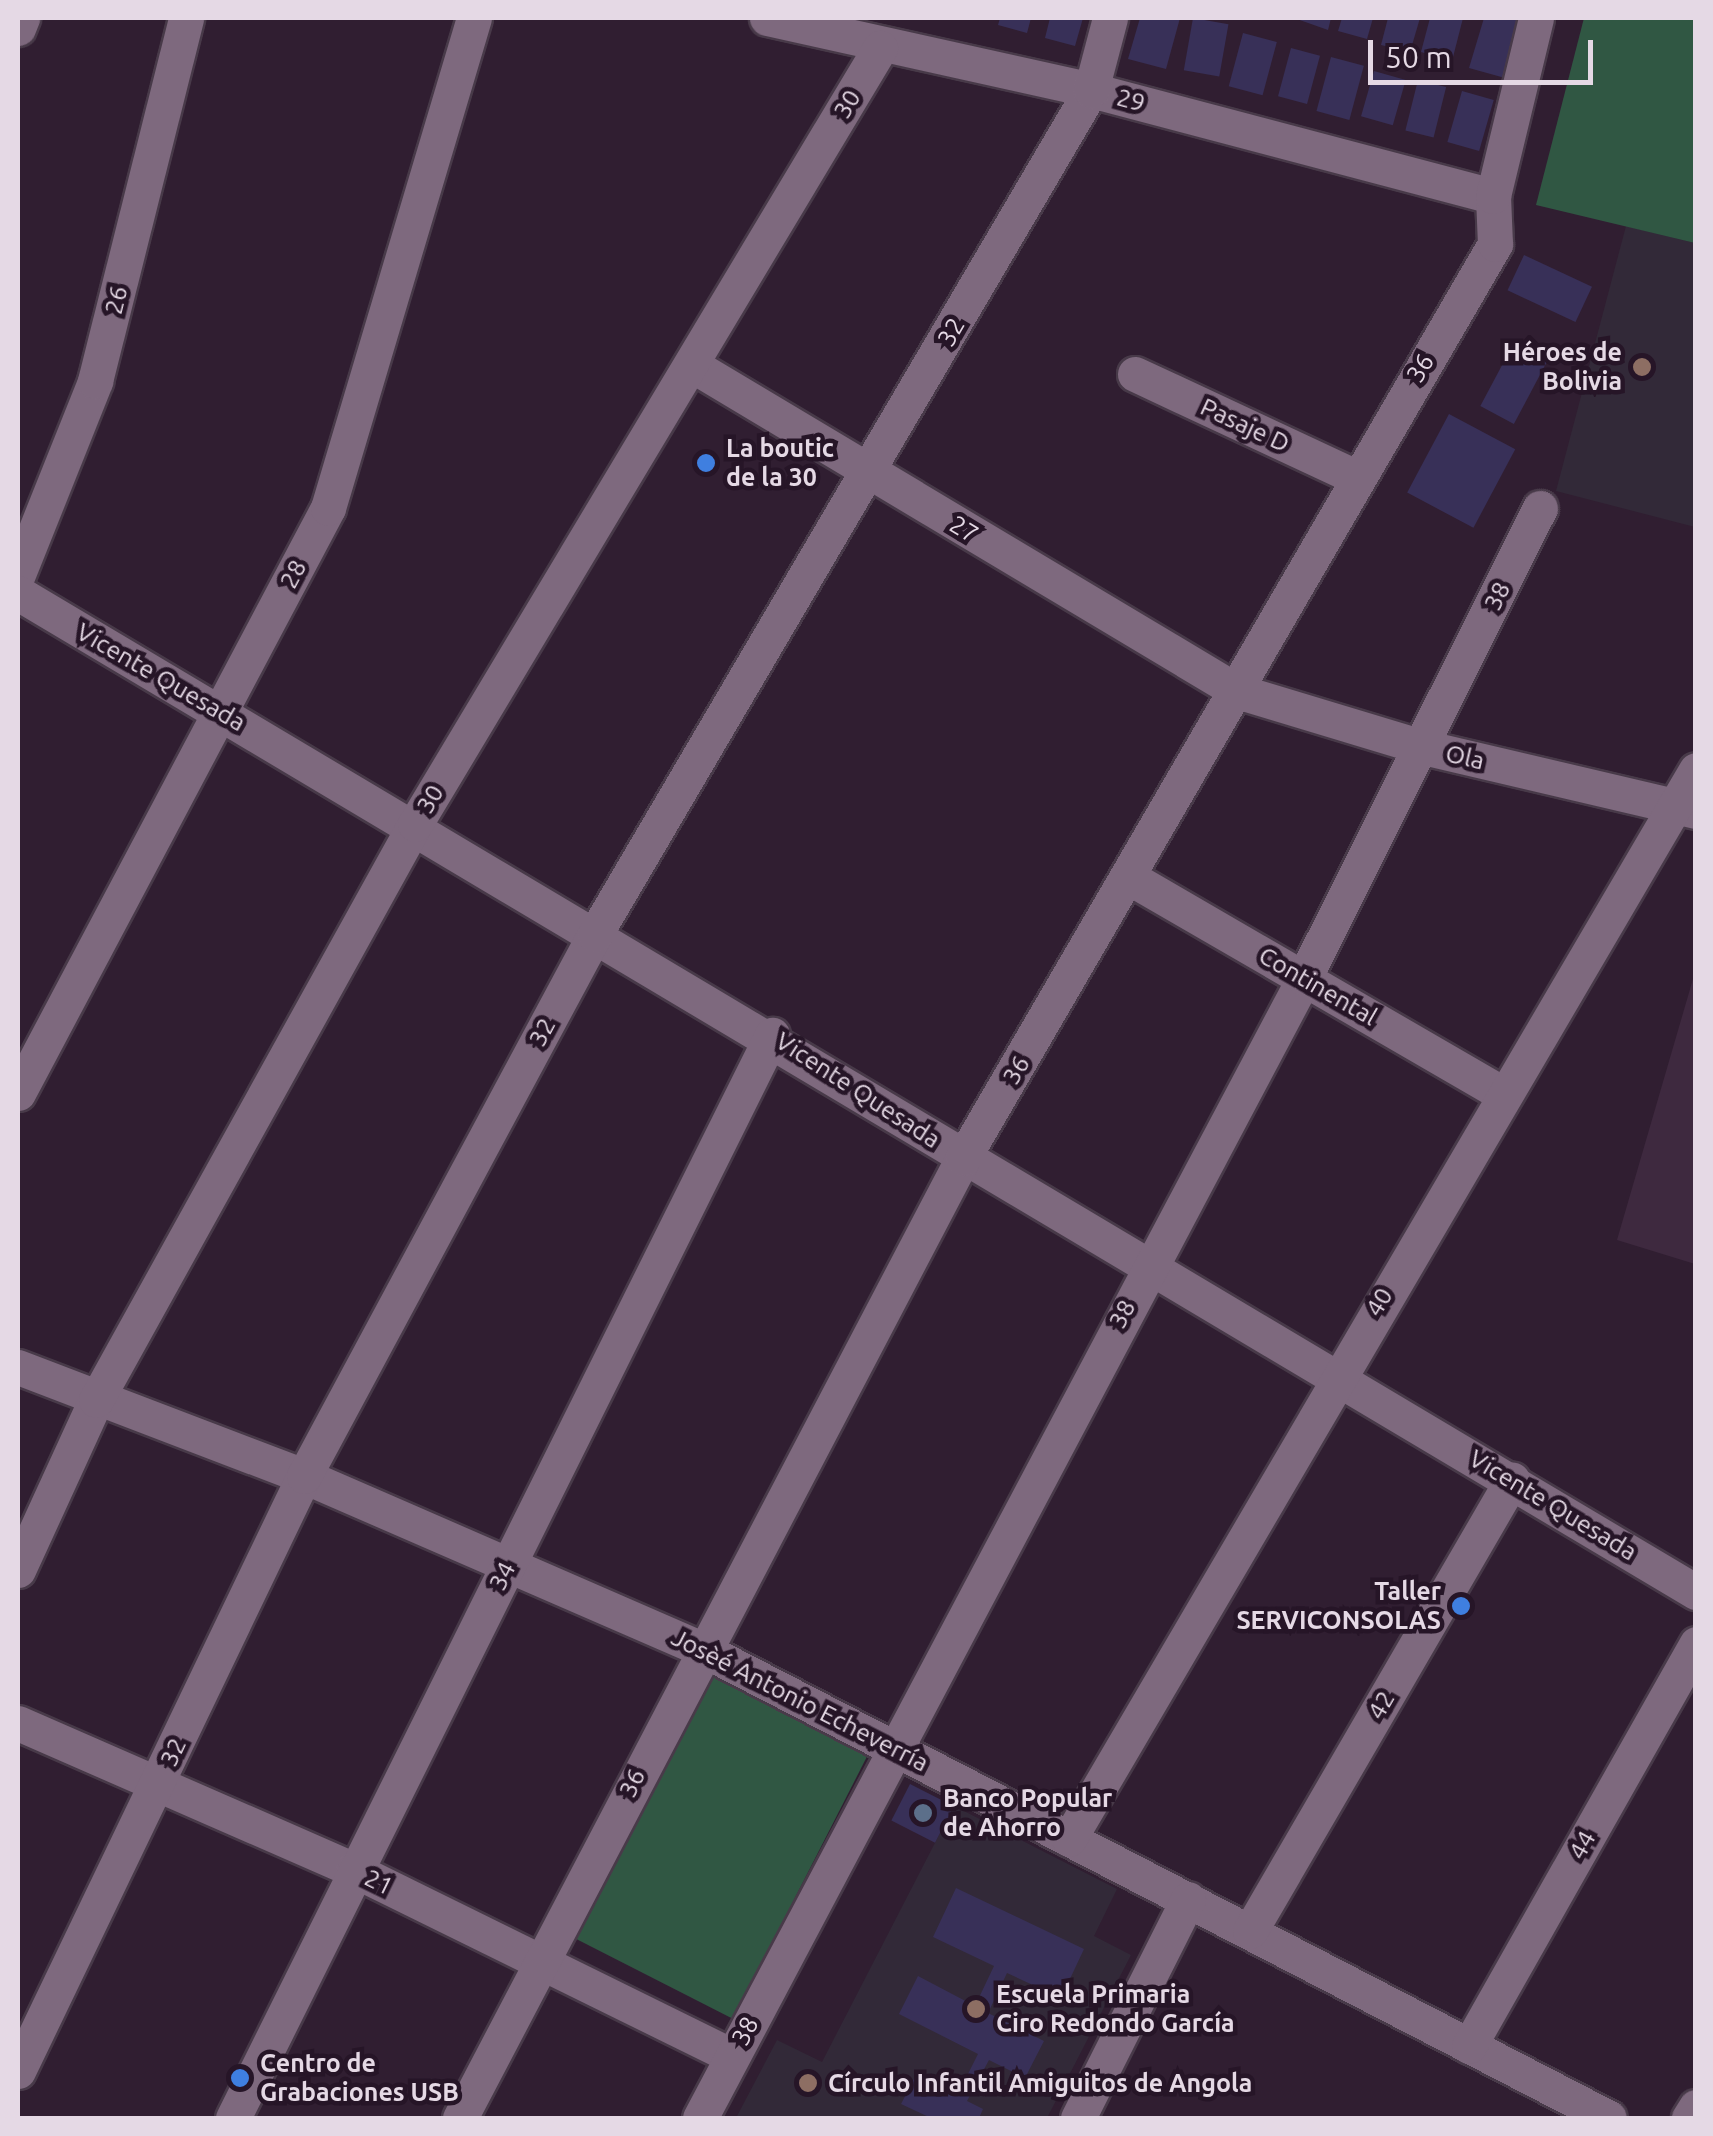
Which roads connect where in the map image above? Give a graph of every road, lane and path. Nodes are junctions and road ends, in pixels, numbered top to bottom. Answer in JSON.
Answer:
{"nodes":[{"id":1,"x":22,"y":18,"type":"edge"},
{"id":2,"x":186,"y":18,"type":"edge"},
{"id":3,"x":474,"y":18,"type":"edge"},
{"id":4,"x":766,"y":18,"type":"edge"},
{"id":5,"x":1110,"y":18,"type":"edge"},
{"id":6,"x":1536,"y":18,"type":"edge"},
{"id":7,"x":18,"y":28,"type":"edge"},
{"id":8,"x":880,"y":48,"type":"junction"},
{"id":9,"x":1091,"y":90,"type":"junction"},
{"id":10,"x":1493,"y":196,"type":"junction"},
{"id":11,"x":692,"y":365,"type":"junction"},
{"id":12,"x":1136,"y":374,"type":"dead end"},
{"id":13,"x":870,"y":474,"type":"junction"},
{"id":14,"x":1354,"y":476,"type":"junction"},
{"id":15,"x":1540,"y":508,"type":"dead end"},
{"id":16,"x":18,"y":574,"type":"edge"},
{"id":17,"x":18,"y":593,"type":"edge"},
{"id":18,"x":1237,"y":691,"type":"junction"},
{"id":19,"x":220,"y":712,"type":"junction"},
{"id":20,"x":1423,"y":747,"type":"junction"},
{"id":21,"x":1696,"y":770,"type":"edge"},
{"id":22,"x":1688,"y":809,"type":"edge"},
{"id":23,"x":415,"y":824,"type":"junction"},
{"id":24,"x":1132,"y":879,"type":"junction"},
{"id":25,"x":595,"y":934,"type":"junction"},
{"id":26,"x":1304,"y":978,"type":"junction"},
{"id":27,"x":772,"y":1035,"type":"junction"},
{"id":28,"x":18,"y":1093,"type":"edge"},
{"id":29,"x":1503,"y":1094,"type":"junction"},
{"id":30,"x":963,"y":1158,"type":"junction"},
{"id":31,"x":1147,"y":1266,"type":"junction"},
{"id":32,"x":18,"y":1367,"type":"edge"},
{"id":33,"x":1334,"y":1376,"type":"junction"},
{"id":34,"x":96,"y":1400,"type":"junction"},
{"id":35,"x":304,"y":1476,"type":"junction"},
{"id":36,"x":1512,"y":1480,"type":"junction"},
{"id":37,"x":508,"y":1564,"type":"junction"},
{"id":38,"x":18,"y":1570,"type":"edge"},
{"id":39,"x":1696,"y":1592,"type":"edge"},
{"id":40,"x":1696,"y":1644,"type":"edge"},
{"id":41,"x":700,"y":1648,"type":"junction"},
{"id":42,"x":18,"y":1723,"type":"edge"},
{"id":43,"x":895,"y":1747,"type":"junction"},
{"id":44,"x":157,"y":1787,"type":"junction"},
{"id":45,"x":1069,"y":1839,"type":"junction"},
{"id":46,"x":354,"y":1870,"type":"junction"},
{"id":47,"x":1188,"y":1899,"type":"junction"},
{"id":48,"x":1250,"y":1931,"type":"junction"},
{"id":49,"x":543,"y":1962,"type":"junction"},
{"id":50,"x":1470,"y":2046,"type":"junction"},
{"id":51,"x":732,"y":2056,"type":"junction"},
{"id":52,"x":18,"y":2071,"type":"edge"},
{"id":53,"x":1696,"y":2106,"type":"edge"},
{"id":54,"x":1593,"y":2115,"type":"edge"},
{"id":55,"x":233,"y":2118,"type":"edge"},
{"id":56,"x":460,"y":2118,"type":"edge"},
{"id":57,"x":700,"y":2118,"type":"edge"},
{"id":58,"x":1078,"y":2118,"type":"edge"},
{"id":59,"x":1689,"y":2118,"type":"edge"}],
"edges":[{"from":1,"to":7,"type":"street"},
{"from":2,"to":16,"type":"street","name":"26"},
{"from":3,"to":19,"type":"street","name":"28"},
{"from":4,"to":8,"type":"street","name":"29"},
{"from":5,"to":9,"type":"street","name":"32"},
{"from":6,"to":10,"type":"street","name":"36"},
{"from":8,"to":9,"type":"street","name":"29"},
{"from":8,"to":11,"type":"street","name":"30"},
{"from":9,"to":10,"type":"street","name":"29"},
{"from":9,"to":13,"type":"street","name":"32"},
{"from":10,"to":14,"type":"street","name":"36"},
{"from":11,"to":13,"type":"street","name":"27"},
{"from":11,"to":23,"type":"street","name":"30"},
{"from":12,"to":14,"type":"street","name":"Pasaje D"},
{"from":13,"to":18,"type":"street","name":"27"},
{"from":13,"to":25,"type":"street","name":"32"},
{"from":14,"to":18,"type":"street","name":"36"},
{"from":15,"to":20,"type":"street","name":"38"},
{"from":17,"to":19,"type":"street","name":"Vicente Quesada"},
{"from":18,"to":20,"type":"street","name":"Ola"},
{"from":18,"to":24,"type":"street","name":"36"},
{"from":19,"to":23,"type":"street","name":"Vicente Quesada"},
{"from":19,"to":28,"type":"street","name":"28"},
{"from":20,"to":22,"type":"street","name":"Ola"},
{"from":20,"to":26,"type":"street","name":"38"},
{"from":21,"to":22,"type":"street","name":"40"},
{"from":22,"to":29,"type":"street","name":"40"},
{"from":23,"to":25,"type":"street","name":"Vicente Quesada"},
{"from":23,"to":34,"type":"street","name":"30"},
{"from":24,"to":26,"type":"street","name":"Continental"},
{"from":24,"to":30,"type":"street","name":"36"},
{"from":25,"to":27,"type":"street","name":"Vicente Quesada"},
{"from":25,"to":35,"type":"street","name":"32"},
{"from":26,"to":29,"type":"street","name":"Continental"},
{"from":26,"to":31,"type":"street","name":"38"},
{"from":27,"to":30,"type":"street","name":"Vicente Quesada"},
{"from":27,"to":37,"type":"street","name":"34"},
{"from":29,"to":33,"type":"street","name":"40"},
{"from":30,"to":31,"type":"street","name":"Vicente Quesada"},
{"from":30,"to":41,"type":"street","name":"36"},
{"from":31,"to":33,"type":"street","name":"Vicente Quesada"},
{"from":31,"to":43,"type":"street","name":"38"},
{"from":32,"to":34,"type":"street","name":"Josèé Antonio Echeverría"},
{"from":33,"to":36,"type":"street","name":"Vicente Quesada"},
{"from":33,"to":45,"type":"street","name":"40"},
{"from":34,"to":35,"type":"street","name":"Josèé Antonio Echeverría"},
{"from":34,"to":38,"type":"street","name":"30"},
{"from":35,"to":37,"type":"street","name":"Josèé Antonio Echeverría"},
{"from":35,"to":44,"type":"street","name":"32"},
{"from":36,"to":39,"type":"street","name":"Vicente Quesada"},
{"from":36,"to":48,"type":"street","name":"42"},
{"from":37,"to":41,"type":"street","name":"Josèé Antonio Echeverría"},
{"from":37,"to":46,"type":"street","name":"34"},
{"from":40,"to":50,"type":"street","name":"44"},
{"from":41,"to":43,"type":"street","name":"Josèé Antonio Echeverría"},
{"from":41,"to":49,"type":"street","name":"36"},
{"from":42,"to":44,"type":"street","name":"21"},
{"from":43,"to":45,"type":"street","name":"Josèé Antonio Echeverría"},
{"from":43,"to":51,"type":"street","name":"38"},
{"from":44,"to":46,"type":"street","name":"21"},
{"from":44,"to":52,"type":"street","name":"32"},
{"from":45,"to":47,"type":"street","name":"Josèé Antonio Echeverría"},
{"from":46,"to":49,"type":"street","name":"21"},
{"from":46,"to":55,"type":"street","name":"34"},
{"from":47,"to":48,"type":"street","name":"Josèé Antonio Echeverría"},
{"from":47,"to":58,"type":"street"},
{"from":48,"to":50,"type":"street","name":"Josèé Antonio Echeverría"},
{"from":49,"to":51,"type":"street","name":"21"},
{"from":49,"to":56,"type":"street","name":"36"},
{"from":50,"to":54,"type":"street","name":"Josèé Antonio Echeverría"},
{"from":51,"to":57,"type":"street","name":"38"},
{"from":53,"to":59,"type":"street"}]}
